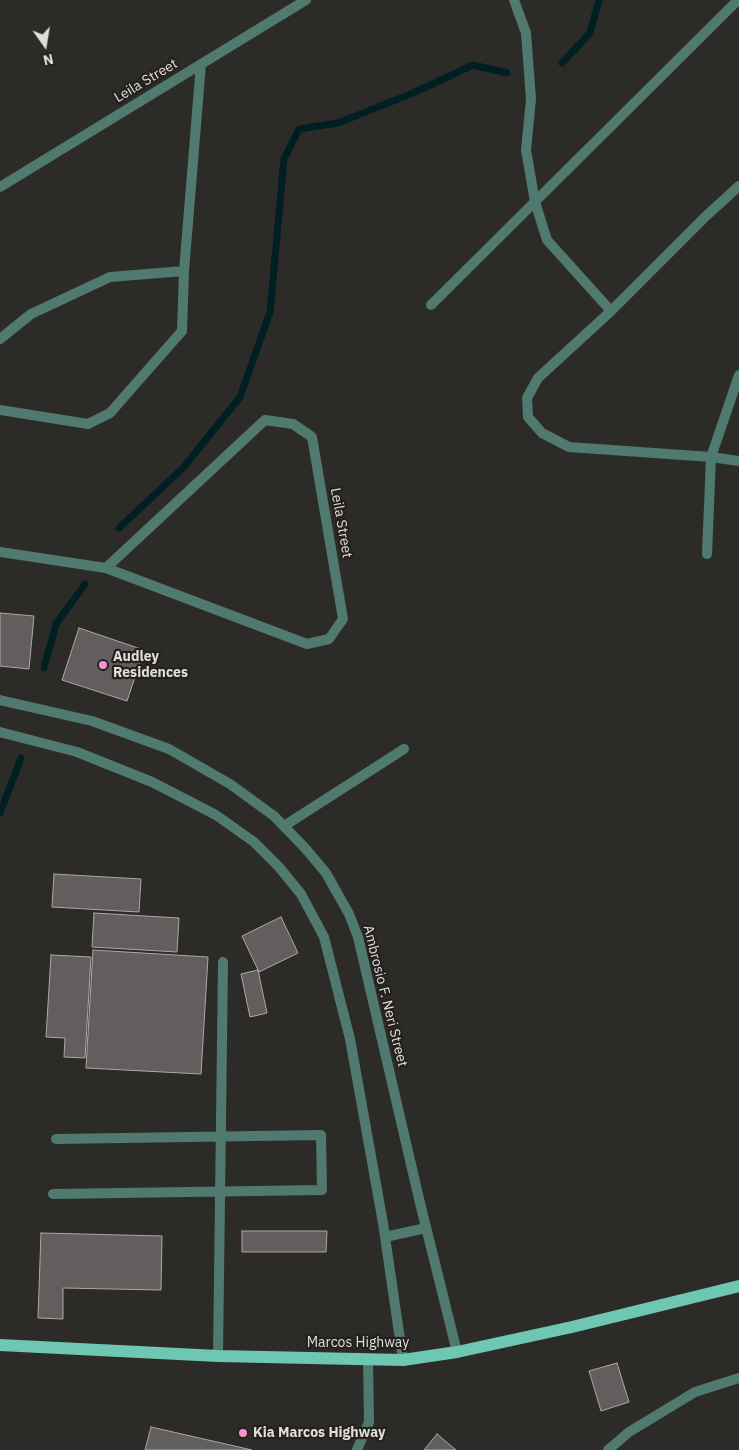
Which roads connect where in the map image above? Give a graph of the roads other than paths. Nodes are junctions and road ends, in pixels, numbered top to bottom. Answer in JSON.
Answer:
{"nodes":[{"id":1,"x":306,"y":0,"type":"edge"},
{"id":2,"x":514,"y":0,"type":"edge"},
{"id":3,"x":736,"y":3,"type":"dead end"},
{"id":4,"x":201,"y":64,"type":"junction"},
{"id":5,"x":739,"y":186,"type":"edge"},
{"id":6,"x":0,"y":187,"type":"edge"},
{"id":7,"x":535,"y":202,"type":"junction"},
{"id":8,"x":184,"y":270,"type":"junction"},
{"id":9,"x":431,"y":305,"type":"dead end"},
{"id":10,"x":611,"y":311,"type":"junction"},
{"id":11,"x":0,"y":339,"type":"edge"},
{"id":12,"x":739,"y":375,"type":"edge"},
{"id":13,"x":0,"y":410,"type":"edge"},
{"id":14,"x":711,"y":456,"type":"junction"},
{"id":15,"x":739,"y":461,"type":"edge"},
{"id":16,"x":0,"y":552,"type":"edge"},
{"id":17,"x":707,"y":554,"type":"dead end"},
{"id":18,"x":106,"y":568,"type":"junction"},
{"id":19,"x":0,"y":700,"type":"edge"},
{"id":20,"x":0,"y":732,"type":"edge"},
{"id":21,"x":404,"y":749,"type":"dead end"},
{"id":22,"x":284,"y":826,"type":"junction"},
{"id":23,"x":223,"y":962,"type":"dead end"},
{"id":24,"x":221,"y":1136,"type":"junction"},
{"id":25,"x":56,"y":1139,"type":"dead end"},
{"id":26,"x":220,"y":1192,"type":"junction"},
{"id":27,"x":53,"y":1194,"type":"dead end"},
{"id":28,"x":426,"y":1228,"type":"junction"},
{"id":29,"x":385,"y":1237,"type":"junction"},
{"id":30,"x":739,"y":1286,"type":"edge"},
{"id":31,"x":0,"y":1345,"type":"edge"},
{"id":32,"x":457,"y":1352,"type":"junction"},
{"id":33,"x":218,"y":1356,"type":"junction"},
{"id":34,"x":368,"y":1359,"type":"junction"},
{"id":35,"x":402,"y":1360,"type":"junction"},
{"id":36,"x":739,"y":1378,"type":"edge"},
{"id":37,"x":357,"y":1450,"type":"edge"},
{"id":38,"x":608,"y":1450,"type":"edge"}],
"edges":[{"from":1,"to":4,"type":"street","name":"Leila Street"},
{"from":2,"to":7,"type":"street"},
{"from":3,"to":7,"type":"street"},
{"from":4,"to":6,"type":"street","name":"Leila Street"},
{"from":4,"to":8,"type":"street"},
{"from":5,"to":10,"type":"street"},
{"from":7,"to":9,"type":"street"},
{"from":7,"to":10,"type":"street"},
{"from":8,"to":11,"type":"street"},
{"from":8,"to":13,"type":"street"},
{"from":10,"to":14,"type":"street"},
{"from":12,"to":14,"type":"street"},
{"from":14,"to":15,"type":"street"},
{"from":14,"to":17,"type":"street"},
{"from":16,"to":18,"type":"street","name":"Leila Street"},
{"from":18,"to":18,"type":"street","name":"Leila Street"},
{"from":19,"to":22,"type":"street","name":"Ambrosio F. Neri Street"},
{"from":20,"to":29,"type":"street"},
{"from":21,"to":22,"type":"street"},
{"from":22,"to":28,"type":"street","name":"Ambrosio F. Neri Street"},
{"from":23,"to":24,"type":"street"},
{"from":24,"to":25,"type":"street"},
{"from":24,"to":26,"type":"street"},
{"from":24,"to":26,"type":"street"},
{"from":26,"to":27,"type":"street"},
{"from":26,"to":33,"type":"street"},
{"from":28,"to":29,"type":"street"},
{"from":28,"to":32,"type":"street","name":"Ambrosio F. Neri Street"},
{"from":29,"to":35,"type":"street"},
{"from":30,"to":32,"type":"main road","name":"Marcos Highway"},
{"from":31,"to":33,"type":"main road","name":"Marcos Highway"},
{"from":32,"to":35,"type":"main road","name":"Marcos Highway"},
{"from":33,"to":34,"type":"main road","name":"Marcos Highway"},
{"from":34,"to":35,"type":"main road","name":"Marcos Highway"},
{"from":34,"to":37,"type":"street"},
{"from":36,"to":38,"type":"street"}]}
